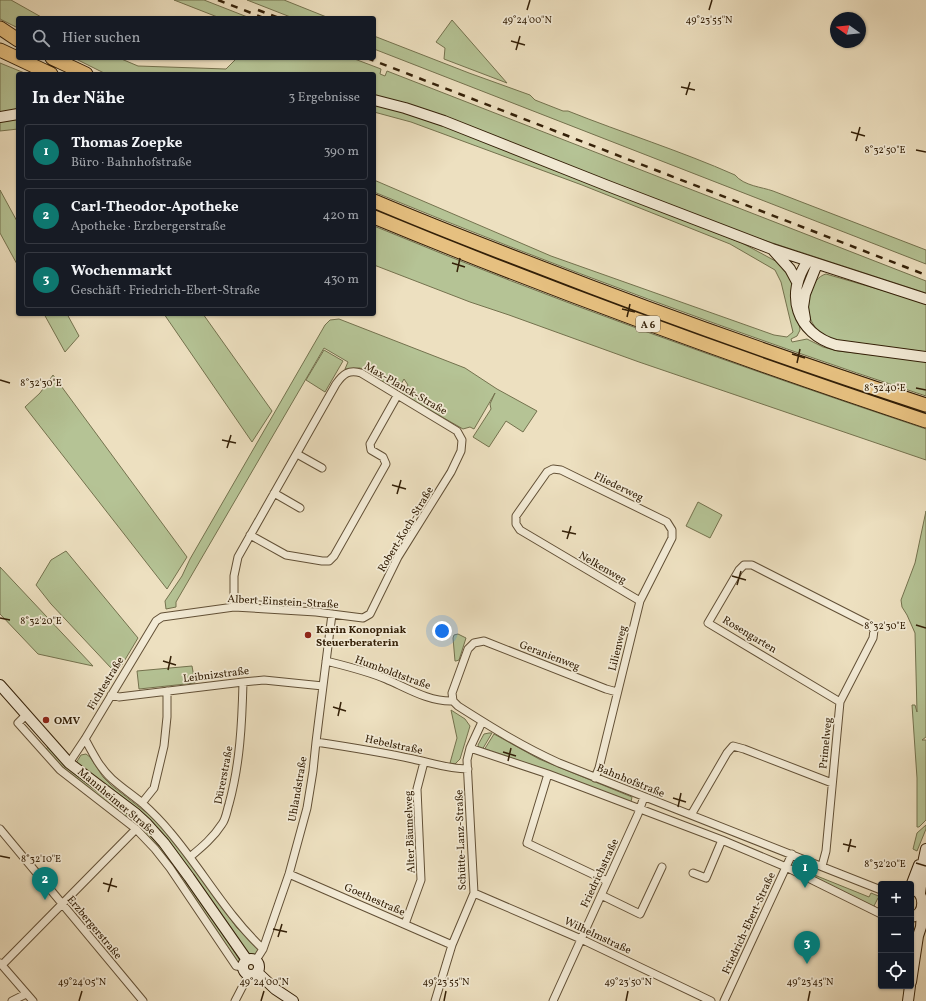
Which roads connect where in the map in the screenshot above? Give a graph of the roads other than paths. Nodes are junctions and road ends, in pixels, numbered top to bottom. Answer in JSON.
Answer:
{"nodes":[{"id":1,"x":0,"y":28,"type":"edge"},
{"id":2,"x":0,"y":33,"type":"edge"},
{"id":3,"x":16,"y":40,"type":"edge"},
{"id":4,"x":16,"y":40,"type":"edge"},
{"id":5,"x":0,"y":50,"type":"edge"},
{"id":6,"x":16,"y":58,"type":"edge"},
{"id":7,"x":21,"y":60,"type":"edge"},
{"id":8,"x":56,"y":60,"type":"edge"},
{"id":9,"x":47,"y":72,"type":"edge"},
{"id":10,"x":82,"y":72,"type":"edge"},
{"id":11,"x":376,"y":101,"type":"edge"},
{"id":12,"x":16,"y":114,"type":"edge"},
{"id":13,"x":0,"y":117,"type":"edge"},
{"id":14,"x":376,"y":202,"type":"edge"},
{"id":15,"x":376,"y":218,"type":"edge"},
{"id":16,"x":772,"y":249,"type":"junction"},
{"id":17,"x":812,"y":263,"type":"junction"},
{"id":18,"x":797,"y":282,"type":"junction"},
{"id":19,"x":926,"y":299,"type":"edge"},
{"id":20,"x":805,"y":323,"type":"junction"},
{"id":21,"x":926,"y":357,"type":"edge"},
{"id":22,"x":397,"y":396,"type":"junction"},
{"id":23,"x":926,"y":405,"type":"edge"},
{"id":24,"x":926,"y":421,"type":"edge"},
{"id":25,"x":462,"y":440,"type":"joint"},
{"id":26,"x":297,"y":454,"type":"junction"},
{"id":27,"x":322,"y":468,"type":"dead end"},
{"id":28,"x":553,"y":470,"type":"joint"},
{"id":29,"x":274,"y":493,"type":"junction"},
{"id":30,"x":300,"y":508,"type":"dead end"},
{"id":31,"x":672,"y":530,"type":"joint"},
{"id":32,"x":250,"y":535,"type":"junction"},
{"id":33,"x":640,"y":601,"type":"junction"},
{"id":34,"x":234,"y":607,"type":"junction"},
{"id":35,"x":332,"y":614,"type":"junction"},
{"id":36,"x":162,"y":617,"type":"joint"},
{"id":37,"x":356,"y":617,"type":"joint"},
{"id":38,"x":874,"y":630,"type":"joint"},
{"id":39,"x":326,"y":661,"type":"junction"},
{"id":40,"x":243,"y":682,"type":"junction"},
{"id":41,"x":0,"y":685,"type":"edge"},
{"id":42,"x":323,"y":686,"type":"junction"},
{"id":43,"x":166,"y":691,"type":"junction"},
{"id":44,"x":617,"y":692,"type":"junction"},
{"id":45,"x":111,"y":695,"type":"junction"},
{"id":46,"x":453,"y":701,"type":"junction"},
{"id":47,"x":840,"y":702,"type":"junction"},
{"id":48,"x":26,"y":715,"type":"junction"},
{"id":49,"x":482,"y":722,"type":"junction"},
{"id":50,"x":85,"y":739,"type":"junction"},
{"id":51,"x":316,"y":742,"type":"junction"},
{"id":52,"x":470,"y":748,"type":"junction"},
{"id":53,"x":69,"y":762,"type":"junction"},
{"id":54,"x":424,"y":762,"type":"junction"},
{"id":55,"x":468,"y":769,"type":"junction"},
{"id":56,"x":548,"y":774,"type":"junction"},
{"id":57,"x":595,"y":778,"type":"junction"},
{"id":58,"x":832,"y":783,"type":"junction"},
{"id":59,"x":644,"y":797,"type":"junction"},
{"id":60,"x":142,"y":803,"type":"junction"},
{"id":61,"x":640,"y":810,"type":"junction"},
{"id":62,"x":691,"y":815,"type":"junction"},
{"id":63,"x":0,"y":830,"type":"edge"},
{"id":64,"x":136,"y":830,"type":"junction"},
{"id":65,"x":722,"y":840,"type":"junction"},
{"id":66,"x":926,"y":850,"type":"edge"},
{"id":67,"x":792,"y":854,"type":"junction"},
{"id":68,"x":190,"y":857,"type":"junction"},
{"id":69,"x":923,"y":862,"type":"junction"},
{"id":70,"x":822,"y":866,"type":"junction"},
{"id":71,"x":662,"y":867,"type":"dead end"},
{"id":72,"x":786,"y":867,"type":"junction"},
{"id":73,"x":693,"y":873,"type":"dead end"},
{"id":74,"x":289,"y":874,"type":"junction"},
{"id":75,"x":607,"y":881,"type":"junction"},
{"id":76,"x":913,"y":881,"type":"edge"},
{"id":77,"x":878,"y":888,"type":"edge"},
{"id":78,"x":916,"y":891,"type":"edge"},
{"id":79,"x":474,"y":893,"type":"junction"},
{"id":80,"x":601,"y":896,"type":"junction"},
{"id":81,"x":61,"y":904,"type":"junction"},
{"id":82,"x":924,"y":907,"type":"edge"},
{"id":83,"x":878,"y":913,"type":"edge"},
{"id":84,"x":914,"y":917,"type":"edge"},
{"id":85,"x":914,"y":923,"type":"edge"},
{"id":86,"x":405,"y":924,"type":"junction"},
{"id":87,"x":918,"y":936,"type":"junction"},
{"id":88,"x":581,"y":939,"type":"junction"},
{"id":89,"x":452,"y":945,"type":"junction"},
{"id":90,"x":263,"y":949,"type":"junction"},
{"id":91,"x":914,"y":962,"type":"edge"},
{"id":92,"x":1,"y":964,"type":"edge"},
{"id":93,"x":251,"y":967,"type":"junction"},
{"id":94,"x":910,"y":989,"type":"edge"},
{"id":95,"x":26,"y":994,"type":"junction"},
{"id":96,"x":12,"y":1001,"type":"edge"},
{"id":97,"x":33,"y":1001,"type":"edge"},
{"id":98,"x":143,"y":1001,"type":"edge"},
{"id":99,"x":236,"y":1001,"type":"edge"},
{"id":100,"x":293,"y":1001,"type":"edge"},
{"id":101,"x":434,"y":1001,"type":"edge"},
{"id":102,"x":553,"y":1001,"type":"edge"},
{"id":103,"x":711,"y":1001,"type":"edge"},
{"id":104,"x":724,"y":1001,"type":"edge"},
{"id":105,"x":908,"y":1001,"type":"edge"}],
"edges":[{"from":1,"to":3,"type":"highway"},
{"from":2,"to":4,"type":"highway"},
{"from":5,"to":6,"type":"highway"},
{"from":7,"to":9,"type":"highway"},
{"from":8,"to":10,"type":"highway"},
{"from":11,"to":16,"type":"main road"},
{"from":12,"to":13,"type":"main road"},
{"from":14,"to":23,"type":"highway","number":"A 6"},
{"from":15,"to":24,"type":"highway","number":"A 6"},
{"from":16,"to":17,"type":"main road"},
{"from":16,"to":18,"type":"main road"},
{"from":17,"to":18,"type":"main road"},
{"from":17,"to":19,"type":"main road"},
{"from":17,"to":20,"type":"main road"},
{"from":18,"to":20,"type":"main road"},
{"from":20,"to":21,"type":"main road"},
{"from":22,"to":25,"type":"street","name":"Max-Planck-Straße"},
{"from":22,"to":26,"type":"street","name":"Max-Planck-Straße"},
{"from":22,"to":32,"type":"street"},
{"from":25,"to":37,"type":"street","name":"Robert-Koch-Straße"},
{"from":26,"to":27,"type":"street"},
{"from":26,"to":29,"type":"street"},
{"from":28,"to":31,"type":"street","name":"Fliederweg"},
{"from":28,"to":33,"type":"street","name":"Nelkenweg"},
{"from":29,"to":30,"type":"street"},
{"from":29,"to":32,"type":"street"},
{"from":31,"to":33,"type":"street","name":"Lilienweg"},
{"from":32,"to":34,"type":"street"},
{"from":33,"to":44,"type":"street","name":"Lilienweg"},
{"from":34,"to":35,"type":"street","name":"Albert-Einstein-Straße"},
{"from":34,"to":36,"type":"street","name":"Albert-Einstein-Straße"},
{"from":35,"to":37,"type":"street","name":"Albert-Einstein-Straße"},
{"from":35,"to":39,"type":"street","name":"Uhlandstraße"},
{"from":36,"to":45,"type":"street","name":"Fichtestraße"},
{"from":38,"to":47,"type":"street","name":"Primelweg"},
{"from":38,"to":47,"type":"street","name":"Rosengarten"},
{"from":39,"to":42,"type":"street","name":"Uhlandstraße"},
{"from":39,"to":46,"type":"street","name":"Humboldtstraße"},
{"from":40,"to":42,"type":"street","name":"Leibnizstraße"},
{"from":40,"to":43,"type":"street","name":"Leibnizstraße"},
{"from":40,"to":68,"type":"street","name":"Dürerstraße"},
{"from":41,"to":48,"type":"main road","name":"Mannheimer Straße"},
{"from":42,"to":51,"type":"street","name":"Uhlandstraße"},
{"from":43,"to":45,"type":"street","name":"Leibnizstraße"},
{"from":43,"to":60,"type":"street"},
{"from":44,"to":46,"type":"street","name":"Geranienweg"},
{"from":44,"to":57,"type":"street","name":"Lilienweg"},
{"from":45,"to":50,"type":"street","name":"Fichtestraße"},
{"from":46,"to":49,"type":"street","name":"Bahnhofstraße"},
{"from":47,"to":58,"type":"street","name":"Primelweg"},
{"from":48,"to":53,"type":"main road","name":"Mannheimer Straße"},
{"from":48,"to":64,"type":"street","name":"Mannheimer Straße"},
{"from":49,"to":52,"type":"street","name":"Schütte-Lanz-Straße"},
{"from":49,"to":57,"type":"street","name":"Bahnhofstraße"},
{"from":50,"to":53,"type":"street","name":"Fichtestraße"},
{"from":50,"to":60,"type":"street","name":"Mannheimer Straße"},
{"from":51,"to":54,"type":"street","name":"Hebelstraße"},
{"from":51,"to":74,"type":"street","name":"Uhlandstraße"},
{"from":52,"to":55,"type":"street","name":"Schütte-Lanz-Straße"},
{"from":52,"to":56,"type":"street"},
{"from":53,"to":93,"type":"main road","name":"Mannheimer Straße"},
{"from":54,"to":55,"type":"street","name":"Hebelstraße"},
{"from":54,"to":86,"type":"street","name":"Alter Bäumelweg"},
{"from":55,"to":79,"type":"street","name":"Schütte-Lanz-Straße"},
{"from":56,"to":61,"type":"street"},
{"from":56,"to":75,"type":"street"},
{"from":57,"to":59,"type":"street","name":"Bahnhofstraße"},
{"from":58,"to":62,"type":"street"},
{"from":58,"to":70,"type":"street","name":"Primelweg"},
{"from":59,"to":61,"type":"street","name":"Friedrichstraße"},
{"from":59,"to":62,"type":"street","name":"Bahnhofstraße"},
{"from":60,"to":68,"type":"street","name":"Mannheimer Straße"},
{"from":61,"to":65,"type":"street"},
{"from":61,"to":75,"type":"street","name":"Friedrichstraße"},
{"from":62,"to":67,"type":"street","name":"Bahnhofstraße"},
{"from":63,"to":81,"type":"street","name":"Erzbergerstraße"},
{"from":64,"to":81,"type":"street"},
{"from":64,"to":93,"type":"street","name":"Mannheimer Straße"},
{"from":65,"to":72,"type":"street"},
{"from":65,"to":73,"type":"street"},
{"from":66,"to":69,"type":"main road"},
{"from":67,"to":70,"type":"street","name":"Bahnhofstraße"},
{"from":67,"to":72,"type":"street","name":"Friedrich-Ebert-Straße"},
{"from":68,"to":90,"type":"street","name":"Mannheimer Straße"},
{"from":69,"to":76,"type":"main road"},
{"from":69,"to":78,"type":"main road"},
{"from":70,"to":77,"type":"street","name":"Bahnhofstraße"},
{"from":71,"to":80,"type":"street"},
{"from":72,"to":83,"type":"street"},
{"from":72,"to":104,"type":"street","name":"Friedrich-Ebert-Straße"},
{"from":74,"to":86,"type":"street","name":"Goethestraße"},
{"from":74,"to":90,"type":"street","name":"Uhlandstraße"},
{"from":75,"to":80,"type":"street","name":"Friedrichstraße"},
{"from":78,"to":82,"type":"main road"},
{"from":79,"to":88,"type":"street","name":"Wilhelmstraße"},
{"from":79,"to":89,"type":"street","name":"Schütte-Lanz-Straße"},
{"from":80,"to":88,"type":"street","name":"Friedrichstraße"},
{"from":81,"to":92,"type":"street"},
{"from":81,"to":98,"type":"street","name":"Erzbergerstraße"},
{"from":82,"to":84,"type":"main road"},
{"from":82,"to":87,"type":"main road"},
{"from":85,"to":87,"type":"main road"},
{"from":86,"to":89,"type":"street","name":"Goethestraße"},
{"from":87,"to":91,"type":"main road"},
{"from":88,"to":102,"type":"street","name":"Friedrichstraße"},
{"from":88,"to":103,"type":"street","name":"Wilhelmstraße"},
{"from":89,"to":101,"type":"street","name":"Schütte-Lanz-Straße"},
{"from":90,"to":93,"type":"street","name":"Uhlandstraße"},
{"from":92,"to":95,"type":"street"},
{"from":93,"to":99,"type":"street","name":"Uhlandstraße"},
{"from":93,"to":100,"type":"main road","name":"Mannheimer Straße"},
{"from":94,"to":105,"type":"main road"},
{"from":95,"to":96,"type":"street"},
{"from":95,"to":97,"type":"street"}]}
